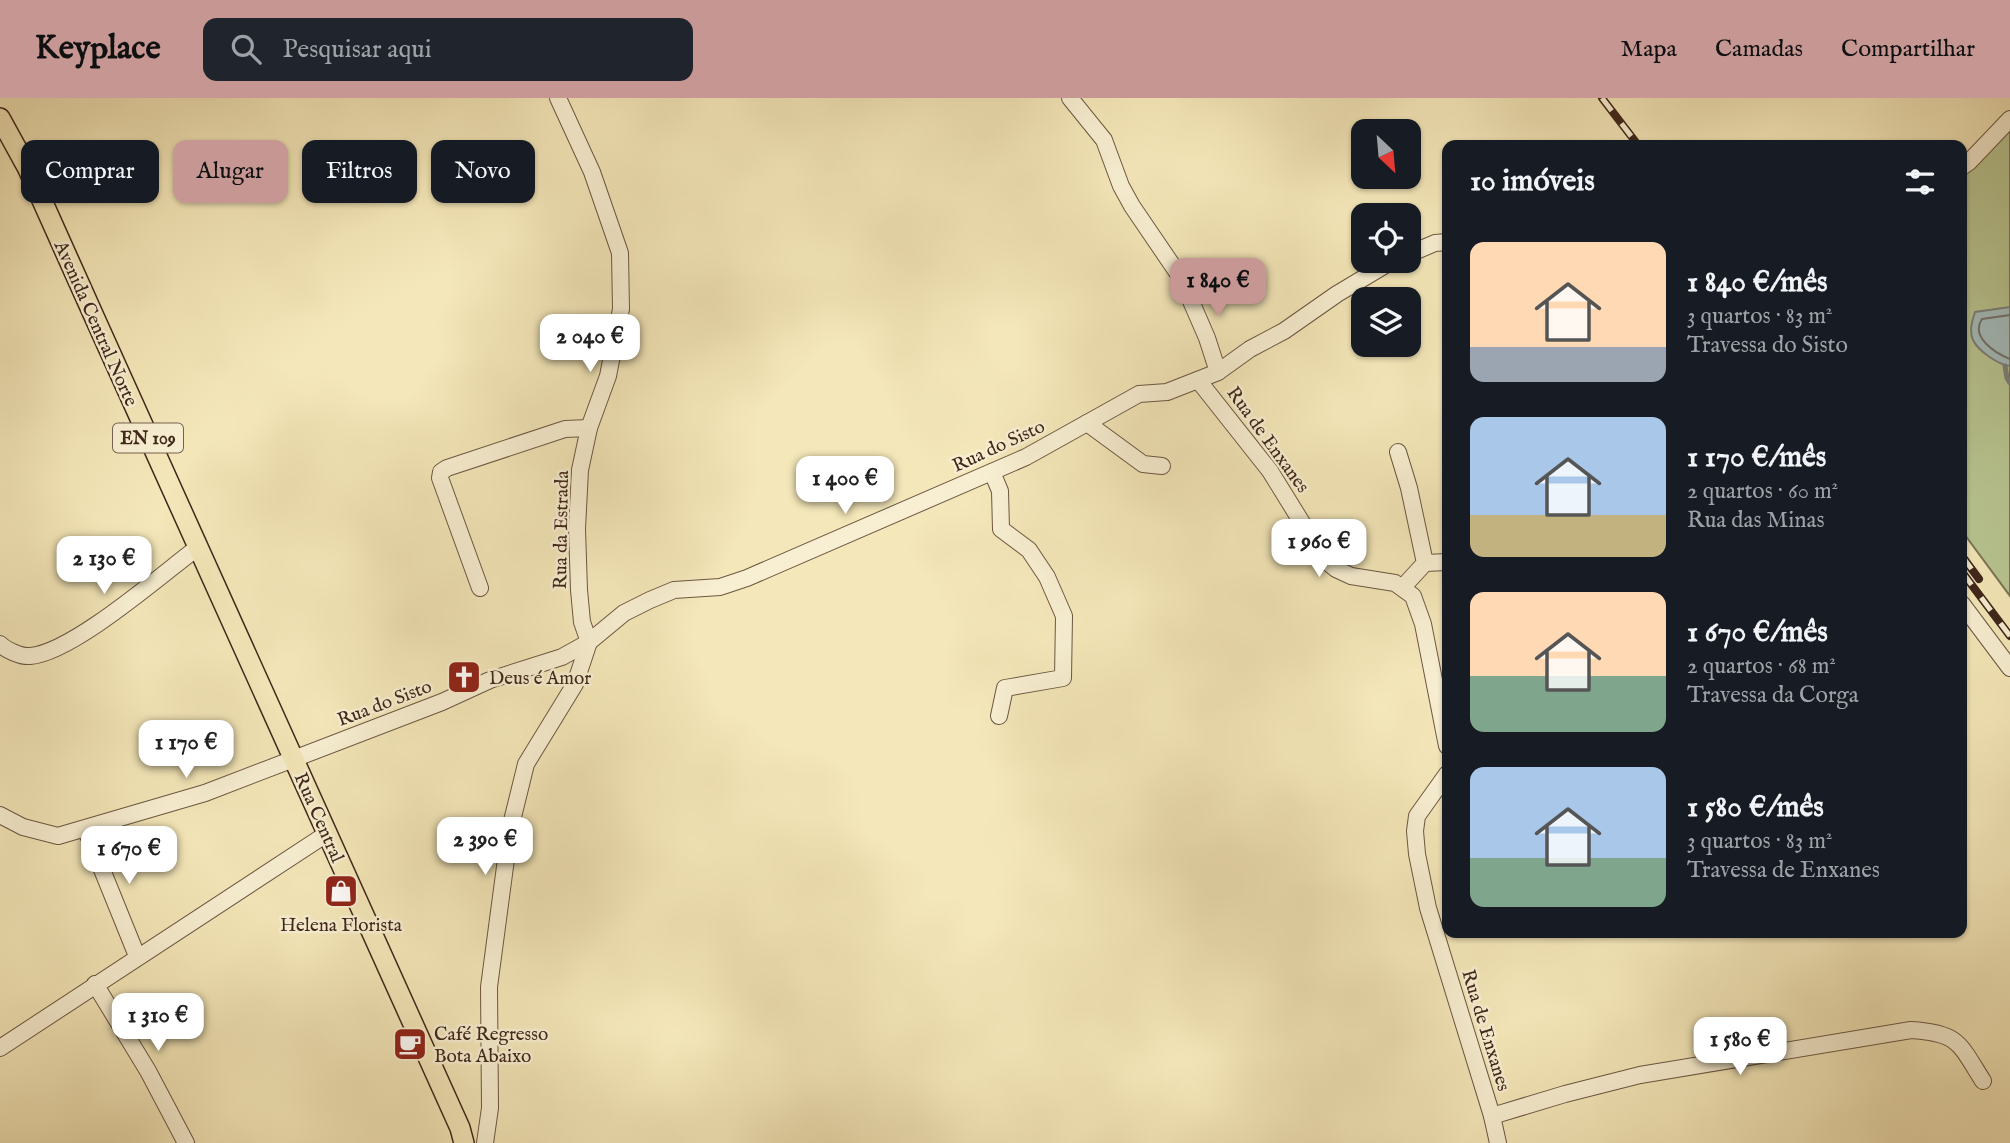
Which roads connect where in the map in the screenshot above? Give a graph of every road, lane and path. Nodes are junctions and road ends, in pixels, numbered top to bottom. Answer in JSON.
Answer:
{"nodes":[{"id":1,"x":558,"y":98,"type":"edge"},
{"id":2,"x":1070,"y":98,"type":"edge"},
{"id":3,"x":0,"y":118,"type":"edge"},
{"id":4,"x":2010,"y":119,"type":"edge"},
{"id":5,"x":1967,"y":163,"type":"edge"},
{"id":6,"x":1442,"y":242,"type":"edge"},
{"id":7,"x":1421,"y":249,"type":"edge"},
{"id":8,"x":1372,"y":273,"type":"edge"},
{"id":9,"x":1218,"y":372,"type":"junction"},
{"id":10,"x":1198,"y":380,"type":"junction"},
{"id":11,"x":1087,"y":423,"type":"junction"},
{"id":12,"x":589,"y":428,"type":"junction"},
{"id":13,"x":1398,"y":452,"type":"dead end"},
{"id":14,"x":1162,"y":466,"type":"dead end"},
{"id":15,"x":992,"y":472,"type":"junction"},
{"id":16,"x":197,"y":548,"type":"junction"},
{"id":17,"x":1442,"y":562,"type":"edge"},
{"id":18,"x":1425,"y":563,"type":"junction"},
{"id":19,"x":1403,"y":587,"type":"junction"},
{"id":20,"x":480,"y":588,"type":"dead end"},
{"id":21,"x":1967,"y":611,"type":"edge"},
{"id":22,"x":589,"y":642,"type":"junction"},
{"id":23,"x":0,"y":645,"type":"edge"},
{"id":24,"x":2010,"y":668,"type":"edge"},
{"id":25,"x":999,"y":716,"type":"dead end"},
{"id":26,"x":1442,"y":723,"type":"edge"},
{"id":27,"x":295,"y":759,"type":"junction"},
{"id":28,"x":1442,"y":782,"type":"edge"},
{"id":29,"x":0,"y":815,"type":"edge"},
{"id":30,"x":86,"y":830,"type":"junction"},
{"id":31,"x":328,"y":834,"type":"junction"},
{"id":32,"x":138,"y":956,"type":"junction"},
{"id":33,"x":95,"y":984,"type":"junction"},
{"id":34,"x":0,"y":1048,"type":"edge"},
{"id":35,"x":1983,"y":1081,"type":"dead end"},
{"id":36,"x":1492,"y":1116,"type":"junction"},
{"id":37,"x":186,"y":1143,"type":"edge"},
{"id":38,"x":464,"y":1143,"type":"edge"},
{"id":39,"x":485,"y":1143,"type":"edge"},
{"id":40,"x":1498,"y":1143,"type":"edge"}],
"edges":[{"from":1,"to":12,"type":"street","name":"Rua da Estrada"},
{"from":2,"to":9,"type":"street"},
{"from":3,"to":16,"type":"main road","name":"Avenida Central Norte","number":"EN 109"},
{"from":4,"to":5,"type":"street"},
{"from":6,"to":7,"type":"street"},
{"from":8,"to":9,"type":"street","name":"Rua do Sisto"},
{"from":9,"to":10,"type":"street","name":"Rua do Sisto"},
{"from":10,"to":11,"type":"street","name":"Rua do Sisto"},
{"from":10,"to":19,"type":"street","name":"Rua de Enxanes"},
{"from":11,"to":14,"type":"street"},
{"from":11,"to":15,"type":"street","name":"Rua do Sisto"},
{"from":12,"to":20,"type":"street"},
{"from":12,"to":22,"type":"street","name":"Rua da Estrada"},
{"from":13,"to":18,"type":"street"},
{"from":15,"to":22,"type":"street","name":"Rua do Sisto"},
{"from":15,"to":25,"type":"street"},
{"from":16,"to":23,"type":"street"},
{"from":16,"to":27,"type":"main road","name":"Avenida Central Norte","number":"EN 109"},
{"from":17,"to":18,"type":"street"},
{"from":18,"to":19,"type":"street"},
{"from":19,"to":26,"type":"street"},
{"from":21,"to":24,"type":"street"},
{"from":22,"to":27,"type":"street","name":"Rua do Sisto"},
{"from":22,"to":39,"type":"street"},
{"from":27,"to":30,"type":"street","name":"Rua do Sisto"},
{"from":27,"to":31,"type":"main road","name":"Rua Central","number":"EN 109"},
{"from":28,"to":36,"type":"street","name":"Rua de Enxanes"},
{"from":29,"to":30,"type":"street","name":"Rua do Sisto"},
{"from":30,"to":32,"type":"street"},
{"from":31,"to":32,"type":"street"},
{"from":31,"to":38,"type":"main road","name":"Rua Central","number":"EN 109"},
{"from":32,"to":33,"type":"street"},
{"from":33,"to":34,"type":"street"},
{"from":33,"to":37,"type":"street"},
{"from":35,"to":36,"type":"street"},
{"from":36,"to":40,"type":"street","name":"Rua de Enxanes"}]}
